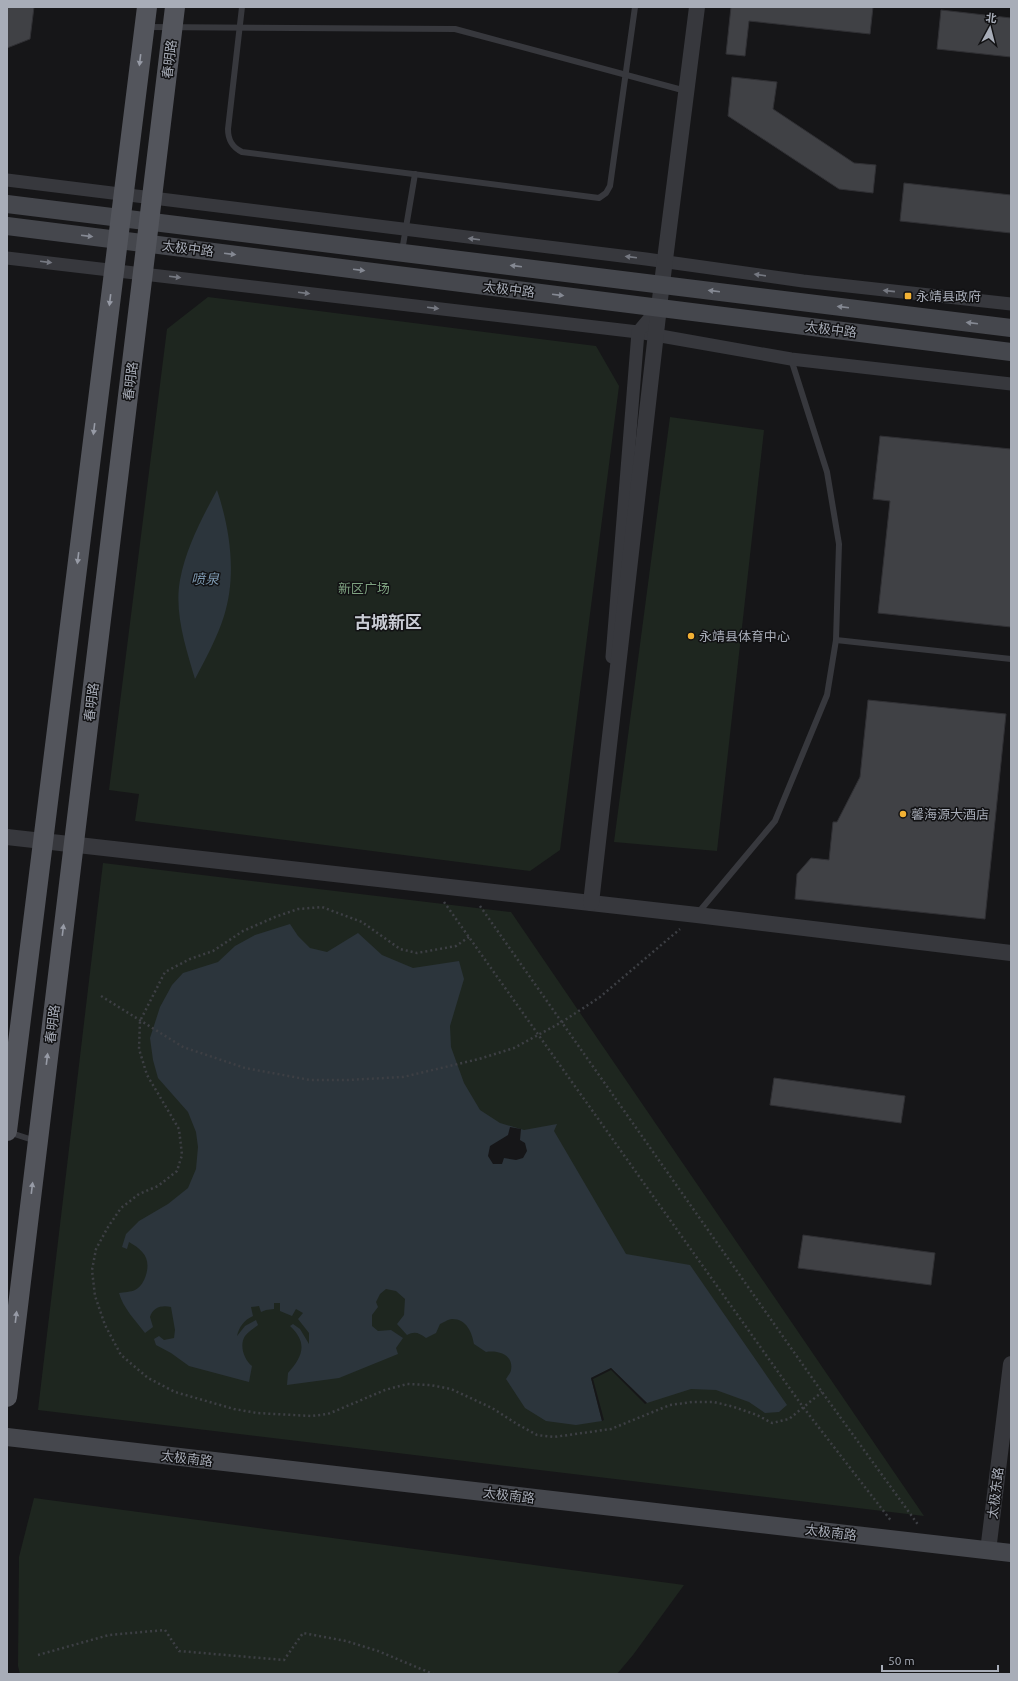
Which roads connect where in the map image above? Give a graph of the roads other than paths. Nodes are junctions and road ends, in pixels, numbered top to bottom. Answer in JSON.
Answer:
{"nodes":[{"id":1,"x":147,"y":7,"type":"edge"},
{"id":2,"x":175,"y":7,"type":"edge"},
{"id":3,"x":242,"y":7,"type":"edge"},
{"id":4,"x":635,"y":7,"type":"edge"},
{"id":5,"x":697,"y":7,"type":"edge"},
{"id":6,"x":144,"y":27,"type":"junction"},
{"id":7,"x":173,"y":27,"type":"junction"},
{"id":8,"x":240,"y":28,"type":"junction"},
{"id":9,"x":626,"y":75,"type":"junction"},
{"id":10,"x":687,"y":91,"type":"junction"},
{"id":11,"x":415,"y":174,"type":"junction"},
{"id":12,"x":7,"y":180,"type":"edge"},
{"id":13,"x":123,"y":194,"type":"junction"},
{"id":14,"x":152,"y":198,"type":"junction"},
{"id":15,"x":7,"y":204,"type":"edge"},
{"id":16,"x":120,"y":217,"type":"junction"},
{"id":17,"x":149,"y":221,"type":"junction"},
{"id":18,"x":7,"y":226,"type":"edge"},
{"id":19,"x":406,"y":230,"type":"junction"},
{"id":20,"x":117,"y":239,"type":"junction"},
{"id":21,"x":146,"y":243,"type":"junction"},
{"id":22,"x":402,"y":252,"type":"junction"},
{"id":23,"x":7,"y":258,"type":"edge"},
{"id":24,"x":665,"y":262,"type":"junction"},
{"id":25,"x":113,"y":270,"type":"junction"},
{"id":26,"x":143,"y":273,"type":"junction"},
{"id":27,"x":662,"y":285,"type":"junction"},
{"id":28,"x":1011,"y":304,"type":"edge"},
{"id":29,"x":660,"y":307,"type":"junction"},
{"id":30,"x":1011,"y":328,"type":"edge"},
{"id":31,"x":638,"y":332,"type":"junction"},
{"id":32,"x":656,"y":335,"type":"junction"},
{"id":33,"x":1011,"y":352,"type":"edge"},
{"id":34,"x":791,"y":359,"type":"junction"},
{"id":35,"x":1011,"y":384,"type":"edge"},
{"id":36,"x":836,"y":640,"type":"junction"},
{"id":37,"x":1011,"y":659,"type":"edge"},
{"id":38,"x":7,"y":837,"type":"edge"},
{"id":39,"x":43,"y":842,"type":"junction"},
{"id":40,"x":73,"y":845,"type":"junction"},
{"id":41,"x":591,"y":903,"type":"junction"},
{"id":42,"x":697,"y":915,"type":"junction"},
{"id":43,"x":1011,"y":953,"type":"edge"},
{"id":44,"x":7,"y":1131,"type":"edge"},
{"id":45,"x":37,"y":1141,"type":"junction"},
{"id":46,"x":1011,"y":1364,"type":"edge"},
{"id":47,"x":7,"y":1398,"type":"edge"},
{"id":48,"x":7,"y":1437,"type":"edge"},
{"id":49,"x":988,"y":1551,"type":"junction"},
{"id":50,"x":1011,"y":1553,"type":"edge"}],
"edges":[{"from":1,"to":6,"type":"main road"},
{"from":2,"to":7,"type":"main road","name":"春明路"},
{"from":3,"to":8,"type":"lane"},
{"from":4,"to":9,"type":"lane"},
{"from":5,"to":10,"type":"street"},
{"from":6,"to":7,"type":"lane"},
{"from":6,"to":13,"type":"main road","one_way":true},
{"from":7,"to":8,"type":"lane"},
{"from":7,"to":14,"type":"main road","name":"春明路"},
{"from":8,"to":9,"type":"lane"},
{"from":8,"to":11,"type":"lane"},
{"from":9,"to":10,"type":"lane"},
{"from":9,"to":11,"type":"lane"},
{"from":10,"to":24,"type":"street"},
{"from":11,"to":19,"type":"lane"},
{"from":12,"to":13,"type":"street"},
{"from":13,"to":14,"type":"street"},
{"from":13,"to":16,"type":"main road"},
{"from":14,"to":17,"type":"main road","name":"春明路"},
{"from":14,"to":19,"type":"street"},
{"from":15,"to":16,"type":"main road","name":"太极中路"},
{"from":16,"to":17,"type":"main road","name":"太极中路"},
{"from":16,"to":20,"type":"main road"},
{"from":17,"to":21,"type":"main road","name":"春明路"},
{"from":17,"to":22,"type":"main road","name":"太极中路"},
{"from":18,"to":20,"type":"main road","name":"太极中路","one_way":true},
{"from":19,"to":22,"type":"lane"},
{"from":24,"to":19,"type":"street","one_way":true},
{"from":20,"to":21,"type":"main road","name":"太极中路"},
{"from":20,"to":25,"type":"main road"},
{"from":21,"to":26,"type":"main road","name":"春明路"},
{"from":21,"to":29,"type":"main road","name":"太极中路","one_way":true},
{"from":27,"to":22,"type":"main road","name":"太极中路","one_way":true},
{"from":23,"to":25,"type":"street","one_way":true},
{"from":24,"to":27,"type":"street"},
{"from":28,"to":24,"type":"street","one_way":true},
{"from":25,"to":26,"type":"street"},
{"from":25,"to":39,"type":"main road","one_way":true},
{"from":26,"to":31,"type":"street","one_way":true},
{"from":26,"to":40,"type":"main road","name":"春明路"},
{"from":27,"to":29,"type":"street"},
{"from":30,"to":27,"type":"main road","name":"太极中路","one_way":true},
{"from":29,"to":31,"type":"street"},
{"from":29,"to":32,"type":"street"},
{"from":29,"to":33,"type":"main road","name":"太极中路"},
{"from":31,"to":32,"type":"street"},
{"from":31,"to":41,"type":"street"},
{"from":32,"to":34,"type":"street"},
{"from":32,"to":41,"type":"street"},
{"from":34,"to":35,"type":"street"},
{"from":34,"to":36,"type":"lane"},
{"from":36,"to":37,"type":"lane"},
{"from":36,"to":42,"type":"lane"},
{"from":38,"to":39,"type":"street"},
{"from":39,"to":40,"type":"street"},
{"from":39,"to":44,"type":"main road"},
{"from":40,"to":41,"type":"street"},
{"from":45,"to":40,"type":"main road","name":"春明路","one_way":true},
{"from":41,"to":42,"type":"street"},
{"from":42,"to":43,"type":"street"},
{"from":44,"to":45,"type":"lane"},
{"from":47,"to":45,"type":"main road","name":"春明路","one_way":true},
{"from":46,"to":49,"type":"street","name":"太极东路"},
{"from":48,"to":49,"type":"main road","name":"太极南路"},
{"from":49,"to":50,"type":"main road","name":"太极南路"}]}
